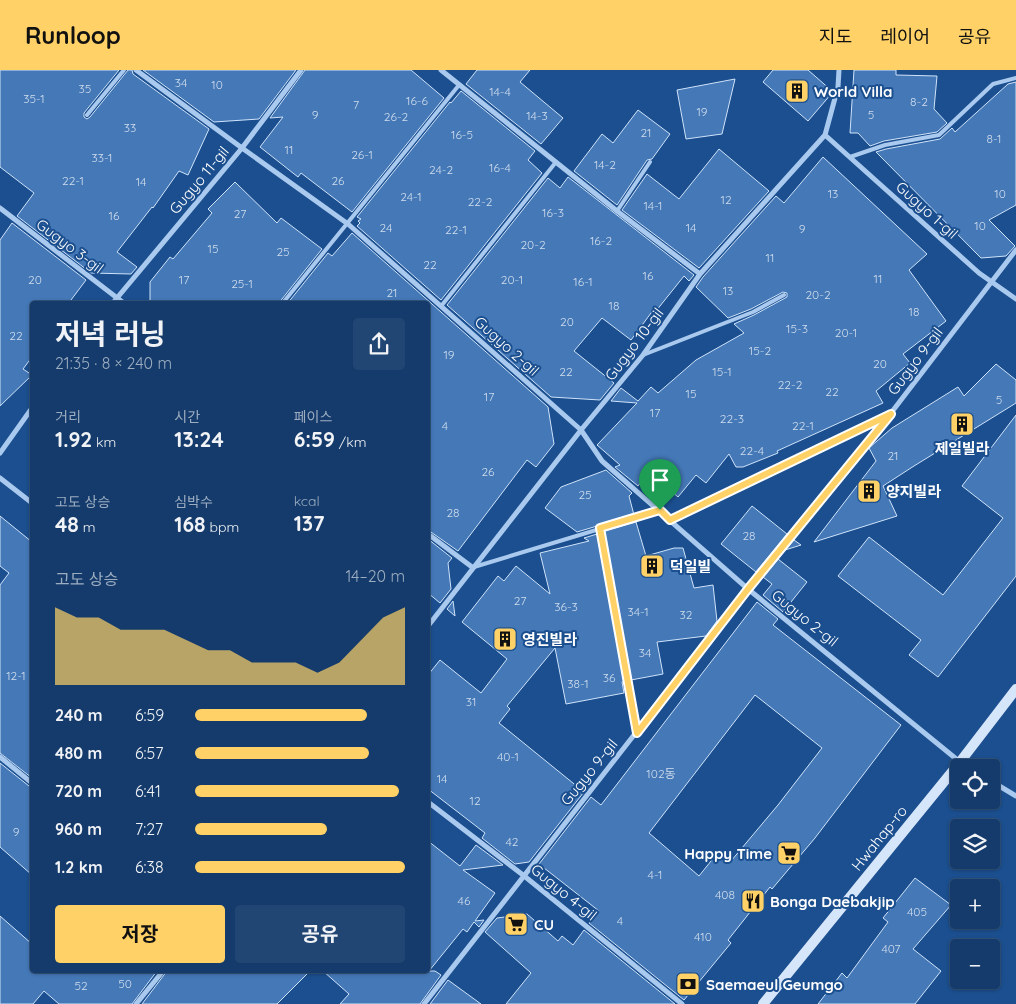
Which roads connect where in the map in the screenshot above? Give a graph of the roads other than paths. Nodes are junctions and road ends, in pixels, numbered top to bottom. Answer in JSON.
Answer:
{"nodes":[{"id":1,"x":124,"y":70,"type":"edge"},
{"id":2,"x":136,"y":70,"type":"edge"},
{"id":3,"x":301,"y":70,"type":"edge"},
{"id":4,"x":441,"y":70,"type":"edge"},
{"id":5,"x":839,"y":70,"type":"edge"},
{"id":6,"x":1016,"y":78,"type":"edge"},
{"id":7,"x":459,"y":85,"type":"junction"},
{"id":8,"x":87,"y":115,"type":"dead end"},
{"id":9,"x":825,"y":135,"type":"junction"},
{"id":10,"x":242,"y":148,"type":"junction"},
{"id":11,"x":850,"y":157,"type":"junction"},
{"id":12,"x":556,"y":162,"type":"junction"},
{"id":13,"x":650,"y":162,"type":"dead end"},
{"id":14,"x":0,"y":208,"type":"edge"},
{"id":15,"x":617,"y":210,"type":"junction"},
{"id":16,"x":348,"y":224,"type":"junction"},
{"id":17,"x":1016,"y":250,"type":"edge"},
{"id":18,"x":700,"y":274,"type":"junction"},
{"id":19,"x":991,"y":282,"type":"junction"},
{"id":20,"x":784,"y":295,"type":"dead end"},
{"id":21,"x":117,"y":298,"type":"junction"},
{"id":22,"x":1016,"y":299,"type":"edge"},
{"id":23,"x":114,"y":301,"type":"edge"},
{"id":24,"x":121,"y":301,"type":"edge"},
{"id":25,"x":284,"y":301,"type":"edge"},
{"id":26,"x":442,"y":305,"type":"junction"},
{"id":27,"x":643,"y":355,"type":"junction"},
{"id":28,"x":30,"y":411,"type":"edge"},
{"id":29,"x":891,"y":414,"type":"junction"},
{"id":30,"x":581,"y":430,"type":"junction"},
{"id":31,"x":0,"y":453,"type":"edge"},
{"id":32,"x":0,"y":478,"type":"edge"},
{"id":33,"x":30,"y":501,"type":"edge"},
{"id":34,"x":660,"y":510,"type":"junction"},
{"id":35,"x":670,"y":520,"type":"junction"},
{"id":36,"x":600,"y":528,"type":"junction"},
{"id":37,"x":430,"y":536,"type":"edge"},
{"id":38,"x":472,"y":568,"type":"junction"},
{"id":39,"x":748,"y":589,"type":"junction"},
{"id":40,"x":430,"y":623,"type":"edge"},
{"id":41,"x":1016,"y":689,"type":"edge"},
{"id":42,"x":637,"y":733,"type":"junction"},
{"id":43,"x":0,"y":757,"type":"edge"},
{"id":44,"x":956,"y":759,"type":"edge"},
{"id":45,"x":962,"y":759,"type":"edge"},
{"id":46,"x":950,"y":774,"type":"edge"},
{"id":47,"x":30,"y":781,"type":"edge"},
{"id":48,"x":1000,"y":786,"type":"edge"},
{"id":49,"x":1016,"y":796,"type":"edge"},
{"id":50,"x":430,"y":804,"type":"edge"},
{"id":51,"x":523,"y":875,"type":"junction"},
{"id":52,"x":161,"y":973,"type":"edge"},
{"id":53,"x":136,"y":1004,"type":"edge"},
{"id":54,"x":424,"y":1004,"type":"edge"},
{"id":55,"x":682,"y":1004,"type":"edge"},
{"id":56,"x":763,"y":1004,"type":"edge"}],
"edges":[{"from":1,"to":8,"type":"lane"},
{"from":2,"to":10,"type":"street","name":"Gugyo 2-gil"},
{"from":3,"to":10,"type":"street","name":"Gugyo 11-gil"},
{"from":4,"to":7,"type":"street"},
{"from":5,"to":9,"type":"street","name":"Gugyo 10-gil"},
{"from":6,"to":11,"type":"lane"},
{"from":7,"to":12,"type":"street"},
{"from":7,"to":16,"type":"lane"},
{"from":9,"to":11,"type":"street","name":"Gugyo 1-gil"},
{"from":9,"to":18,"type":"street","name":"Gugyo 10-gil"},
{"from":10,"to":16,"type":"street","name":"Gugyo 2-gil"},
{"from":10,"to":21,"type":"street","name":"Gugyo 11-gil"},
{"from":11,"to":19,"type":"street","name":"Gugyo 1-gil"},
{"from":12,"to":15,"type":"street"},
{"from":12,"to":26,"type":"lane"},
{"from":13,"to":15,"type":"lane"},
{"from":14,"to":21,"type":"street","name":"Gugyo 3-gil"},
{"from":15,"to":18,"type":"street"},
{"from":16,"to":25,"type":"lane"},
{"from":16,"to":26,"type":"street","name":"Gugyo 2-gil"},
{"from":17,"to":19,"type":"street","name":"Gugyo 9-gil"},
{"from":18,"to":27,"type":"street","name":"Gugyo 10-gil"},
{"from":19,"to":22,"type":"street","name":"Gugyo 1-gil"},
{"from":19,"to":29,"type":"street","name":"Gugyo 9-gil"},
{"from":20,"to":27,"type":"lane"},
{"from":21,"to":23,"type":"street","name":"Gugyo 11-gil"},
{"from":21,"to":24,"type":"street","name":"Gugyo 3-gil"},
{"from":26,"to":30,"type":"street","name":"Gugyo 2-gil"},
{"from":27,"to":30,"type":"street","name":"Gugyo 10-gil"},
{"from":28,"to":31,"type":"street"},
{"from":29,"to":35,"type":"lane"},
{"from":29,"to":39,"type":"street","name":"Gugyo 9-gil"},
{"from":30,"to":34,"type":"street","name":"Gugyo 2-gil"},
{"from":30,"to":38,"type":"street","name":"Gugyo 10-gil"},
{"from":32,"to":33,"type":"street"},
{"from":34,"to":35,"type":"street","name":"Gugyo 2-gil"},
{"from":34,"to":36,"type":"lane"},
{"from":35,"to":39,"type":"street","name":"Gugyo 2-gil"},
{"from":36,"to":38,"type":"lane"},
{"from":36,"to":42,"type":"lane"},
{"from":37,"to":38,"type":"street"},
{"from":38,"to":40,"type":"street","name":"Gugyo 10-gil"},
{"from":39,"to":42,"type":"street","name":"Gugyo 9-gil"},
{"from":39,"to":44,"type":"street","name":"Gugyo 2-gil"},
{"from":41,"to":45,"type":"main road","name":"Hwahap-ro"},
{"from":42,"to":51,"type":"street","name":"Gugyo 9-gil"},
{"from":43,"to":47,"type":"street"},
{"from":46,"to":56,"type":"main road","name":"Hwahap-ro"},
{"from":48,"to":49,"type":"street"},
{"from":50,"to":51,"type":"street","name":"Gugyo 4-gil"},
{"from":51,"to":54,"type":"street","name":"Gugyo 9-gil"},
{"from":51,"to":55,"type":"street","name":"Gugyo 4-gil"},
{"from":52,"to":53,"type":"street"}]}
